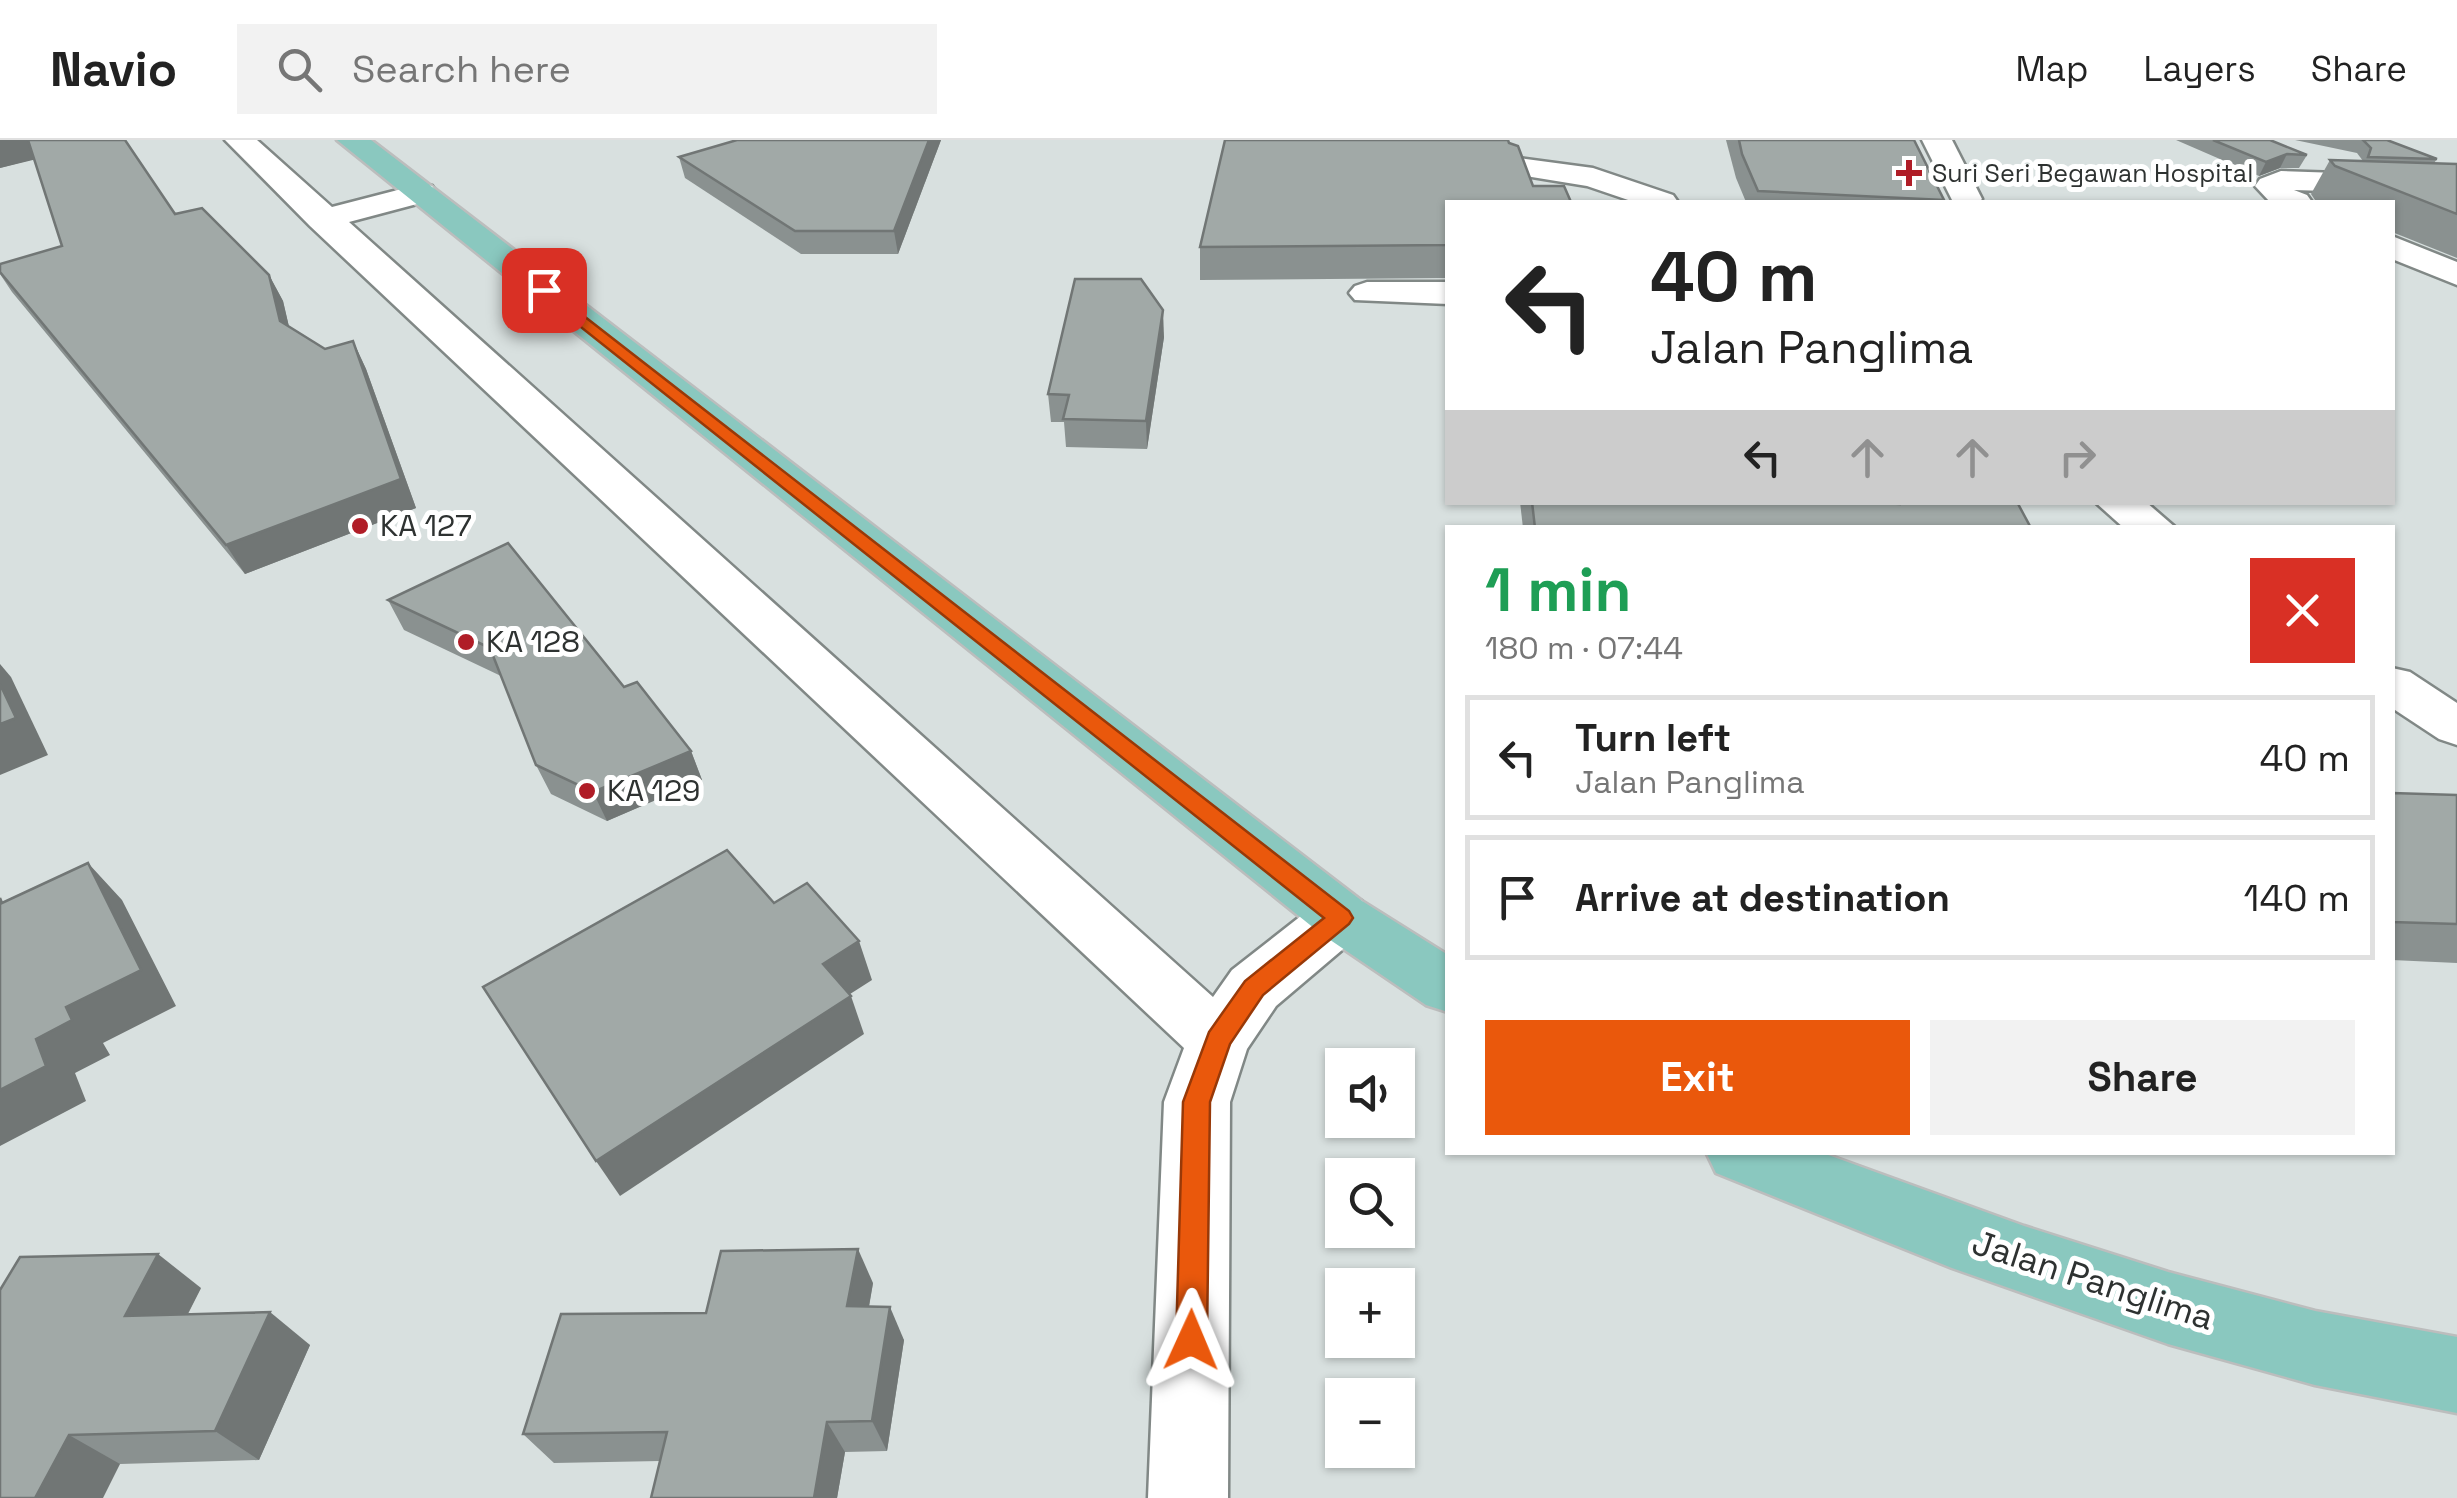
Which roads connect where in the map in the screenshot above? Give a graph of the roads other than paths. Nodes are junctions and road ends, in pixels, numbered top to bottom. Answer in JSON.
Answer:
{"nodes":[{"id":1,"x":240,"y":140,"type":"edge"},
{"id":2,"x":352,"y":140,"type":"edge"},
{"id":3,"x":1937,"y":140,"type":"edge"},
{"id":4,"x":2280,"y":148,"type":"edge"},
{"id":5,"x":1519,"y":167,"type":"edge"},
{"id":6,"x":2457,"y":176,"type":"edge"},
{"id":7,"x":2457,"y":186,"type":"edge"},
{"id":8,"x":421,"y":193,"type":"junction"},
{"id":9,"x":1966,"y":199,"type":"dead end"},
{"id":10,"x":1657,"y":200,"type":"edge"},
{"id":11,"x":2291,"y":200,"type":"edge"},
{"id":12,"x":322,"y":219,"type":"junction"},
{"id":13,"x":2395,"y":247,"type":"edge"},
{"id":14,"x":2457,"y":275,"type":"edge"},
{"id":15,"x":1367,"y":293,"type":"edge"},
{"id":16,"x":1445,"y":294,"type":"edge"},
{"id":17,"x":2120,"y":505,"type":"edge"},
{"id":18,"x":2150,"y":525,"type":"edge"},
{"id":19,"x":2395,"y":686,"type":"edge"},
{"id":20,"x":2457,"y":727,"type":"edge"},
{"id":21,"x":1341,"y":918,"type":"junction"},
{"id":22,"x":1445,"y":986,"type":"edge"},
{"id":23,"x":1218,"y":1040,"type":"junction"},
{"id":24,"x":1747,"y":1155,"type":"edge"},
{"id":25,"x":2457,"y":1375,"type":"edge"},
{"id":26,"x":1188,"y":1498,"type":"edge"}],
"edges":[{"from":1,"to":12,"type":"street"},
{"from":2,"to":8,"type":"main road"},
{"from":3,"to":9,"type":"street"},
{"from":4,"to":6,"type":"street"},
{"from":5,"to":10,"type":"street"},
{"from":7,"to":11,"type":"street"},
{"from":8,"to":12,"type":"street"},
{"from":8,"to":21,"type":"main road"},
{"from":12,"to":23,"type":"street"},
{"from":13,"to":14,"type":"street"},
{"from":15,"to":16,"type":"street"},
{"from":17,"to":18,"type":"street"},
{"from":19,"to":20,"type":"street"},
{"from":21,"to":22,"type":"main road"},
{"from":21,"to":23,"type":"street"},
{"from":23,"to":26,"type":"street"},
{"from":24,"to":25,"type":"main road","name":"Jalan Panglima"}]}
